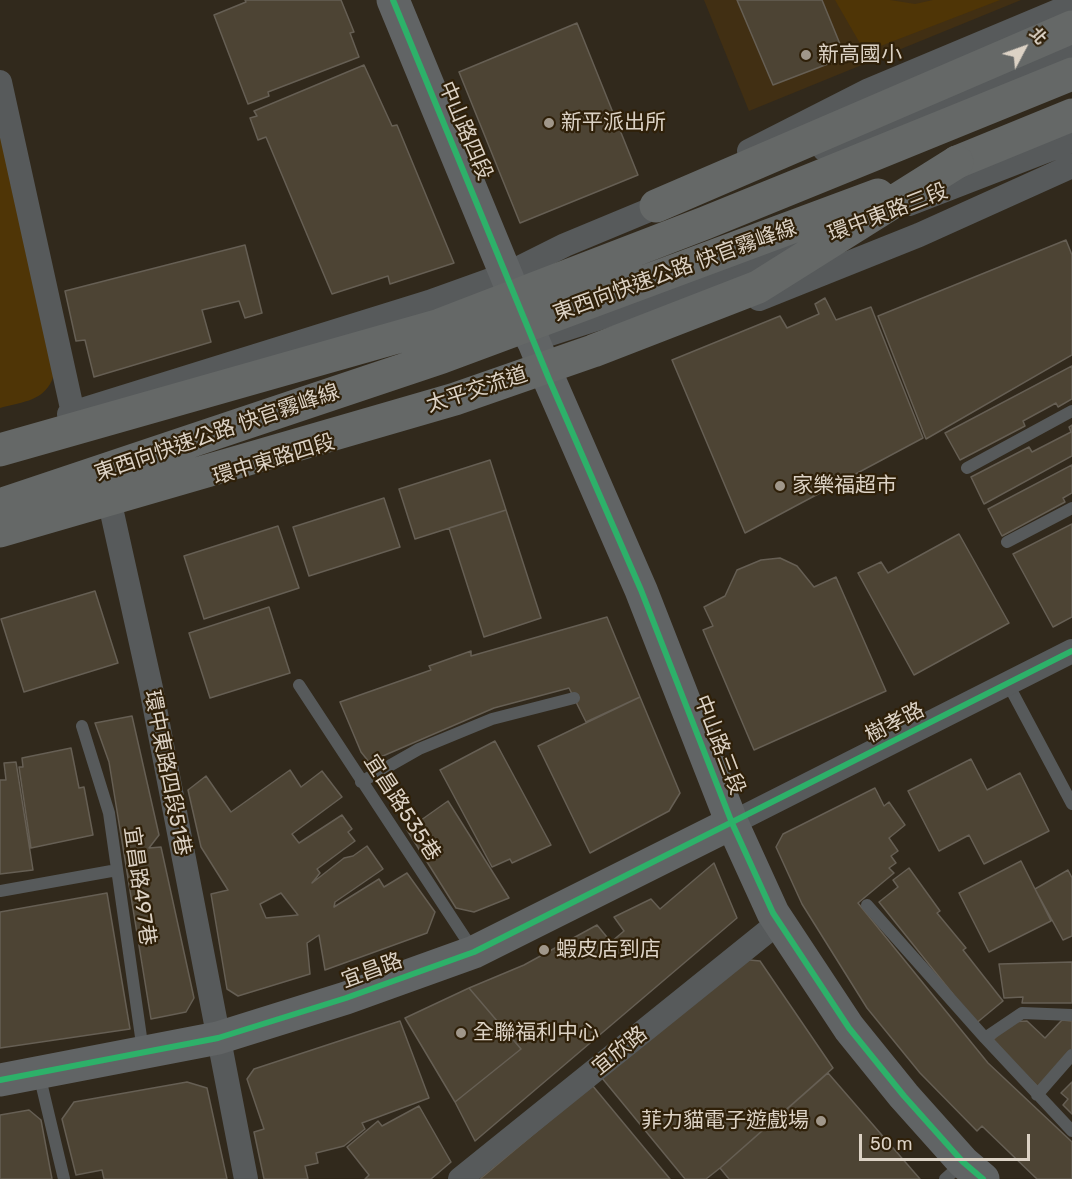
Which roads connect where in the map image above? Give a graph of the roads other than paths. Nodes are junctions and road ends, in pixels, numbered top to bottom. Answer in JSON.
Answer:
{"nodes":[{"id":1,"x":393,"y":0,"type":"edge"},
{"id":2,"x":1072,"y":5,"type":"edge"},
{"id":3,"x":1072,"y":27,"type":"edge"},
{"id":4,"x":1072,"y":49,"type":"edge"},
{"id":5,"x":1072,"y":74,"type":"edge"},
{"id":6,"x":0,"y":82,"type":"edge"},
{"id":7,"x":1072,"y":115,"type":"edge"},
{"id":8,"x":1072,"y":141,"type":"edge"},
{"id":9,"x":957,"y":162,"type":"junction"},
{"id":10,"x":1072,"y":166,"type":"edge"},
{"id":11,"x":656,"y":206,"type":"junction"},
{"id":12,"x":507,"y":274,"type":"junction"},
{"id":13,"x":533,"y":340,"type":"junction"},
{"id":14,"x":549,"y":379,"type":"junction"},
{"id":15,"x":1072,"y":411,"type":"edge"},
{"id":16,"x":74,"y":413,"type":"junction"},
{"id":17,"x":0,"y":433,"type":"edge"},
{"id":18,"x":0,"y":450,"type":"edge"},
{"id":19,"x":967,"y":468,"type":"dead end"},
{"id":20,"x":0,"y":496,"type":"edge"},
{"id":21,"x":0,"y":506,"type":"edge"},
{"id":22,"x":111,"y":508,"type":"junction"},
{"id":23,"x":1072,"y":508,"type":"edge"},
{"id":24,"x":0,"y":531,"type":"edge"},
{"id":25,"x":0,"y":541,"type":"edge"},
{"id":26,"x":1007,"y":542,"type":"dead end"},
{"id":27,"x":1072,"y":651,"type":"edge"},
{"id":28,"x":1008,"y":684,"type":"junction"},
{"id":29,"x":300,"y":685,"type":"dead end"},
{"id":30,"x":574,"y":698,"type":"dead end"},
{"id":31,"x":82,"y":726,"type":"dead end"},
{"id":32,"x":361,"y":782,"type":"junction"},
{"id":33,"x":1072,"y":804,"type":"edge"},
{"id":34,"x":732,"y":823,"type":"junction"},
{"id":35,"x":117,"y":870,"type":"junction"},
{"id":36,"x":0,"y":891,"type":"edge"},
{"id":37,"x":867,"y":905,"type":"dead end"},
{"id":38,"x":779,"y":922,"type":"junction"},
{"id":39,"x":474,"y":952,"type":"junction"},
{"id":40,"x":1072,"y":1015,"type":"edge"},
{"id":41,"x":218,"y":1038,"type":"junction"},
{"id":42,"x":985,"y":1038,"type":"junction"},
{"id":43,"x":144,"y":1055,"type":"junction"},
{"id":44,"x":1072,"y":1055,"type":"edge"},
{"id":45,"x":39,"y":1073,"type":"junction"},
{"id":46,"x":0,"y":1080,"type":"edge"},
{"id":47,"x":1037,"y":1095,"type":"junction"},
{"id":48,"x":1072,"y":1131,"type":"edge"},
{"id":49,"x":964,"y":1173,"type":"edge"},
{"id":50,"x":64,"y":1179,"type":"edge"},
{"id":51,"x":246,"y":1179,"type":"edge"},
{"id":52,"x":460,"y":1179,"type":"edge"}],
"edges":[{"from":1,"to":12,"type":"street","name":"中山路四段"},
{"from":2,"to":11,"type":"street"},
{"from":3,"to":11,"type":"highway"},
{"from":4,"to":11,"type":"street"},
{"from":5,"to":18,"type":"highway","name":"東西向快速公路 快官霧峰線","bridge":true},
{"from":6,"to":16,"type":"street"},
{"from":7,"to":9,"type":"highway","name":"東西向快速公路 快官霧峰線"},
{"from":8,"to":13,"type":"street","name":"環中東路三段"},
{"from":9,"to":21,"type":"highway","name":"東西向快速公路 快官霧峰線","bridge":true},
{"from":9,"to":24,"type":"highway","name":"太平交流道","bridge":true},
{"from":10,"to":14,"type":"street","name":"環中東路三段"},
{"from":11,"to":12,"type":"street"},
{"from":12,"to":13,"type":"street","name":"中山路三段"},
{"from":12,"to":16,"type":"street"},
{"from":13,"to":14,"type":"street","name":"中山路三段"},
{"from":13,"to":20,"type":"street","name":"環中東路四段"},
{"from":14,"to":22,"type":"street","name":"環中東路四段"},
{"from":14,"to":34,"type":"street","name":"中山路三段"},
{"from":15,"to":19,"type":"lane"},
{"from":16,"to":17,"type":"street"},
{"from":22,"to":25,"type":"street","name":"環中東路四段"},
{"from":22,"to":41,"type":"street","name":"環中東路四段51巷"},
{"from":23,"to":26,"type":"lane"},
{"from":27,"to":28,"type":"street","name":"樹孝路"},
{"from":28,"to":33,"type":"lane"},
{"from":28,"to":34,"type":"street","name":"樹孝路"},
{"from":29,"to":32,"type":"lane","name":"宜昌路535巷"},
{"from":30,"to":32,"type":"lane"},
{"from":31,"to":35,"type":"lane","name":"宜昌路497巷"},
{"from":32,"to":39,"type":"lane","name":"宜昌路535巷"},
{"from":34,"to":38,"type":"street","name":"中山路三段"},
{"from":34,"to":39,"type":"street","name":"宜昌路"},
{"from":35,"to":36,"type":"lane"},
{"from":35,"to":43,"type":"lane","name":"宜昌路497巷"},
{"from":37,"to":42,"type":"lane"},
{"from":38,"to":49,"type":"street","name":"中山路三段"},
{"from":38,"to":52,"type":"street","name":"宜欣路"},
{"from":39,"to":41,"type":"street","name":"宜昌路"},
{"from":40,"to":42,"type":"lane"},
{"from":41,"to":43,"type":"street","name":"宜昌路"},
{"from":41,"to":51,"type":"street","name":"環中東路四段51巷"},
{"from":42,"to":47,"type":"lane"},
{"from":43,"to":45,"type":"street","name":"宜昌路"},
{"from":44,"to":47,"type":"lane"},
{"from":45,"to":46,"type":"street","name":"宜昌路"},
{"from":45,"to":50,"type":"lane"},
{"from":47,"to":48,"type":"lane"}]}
